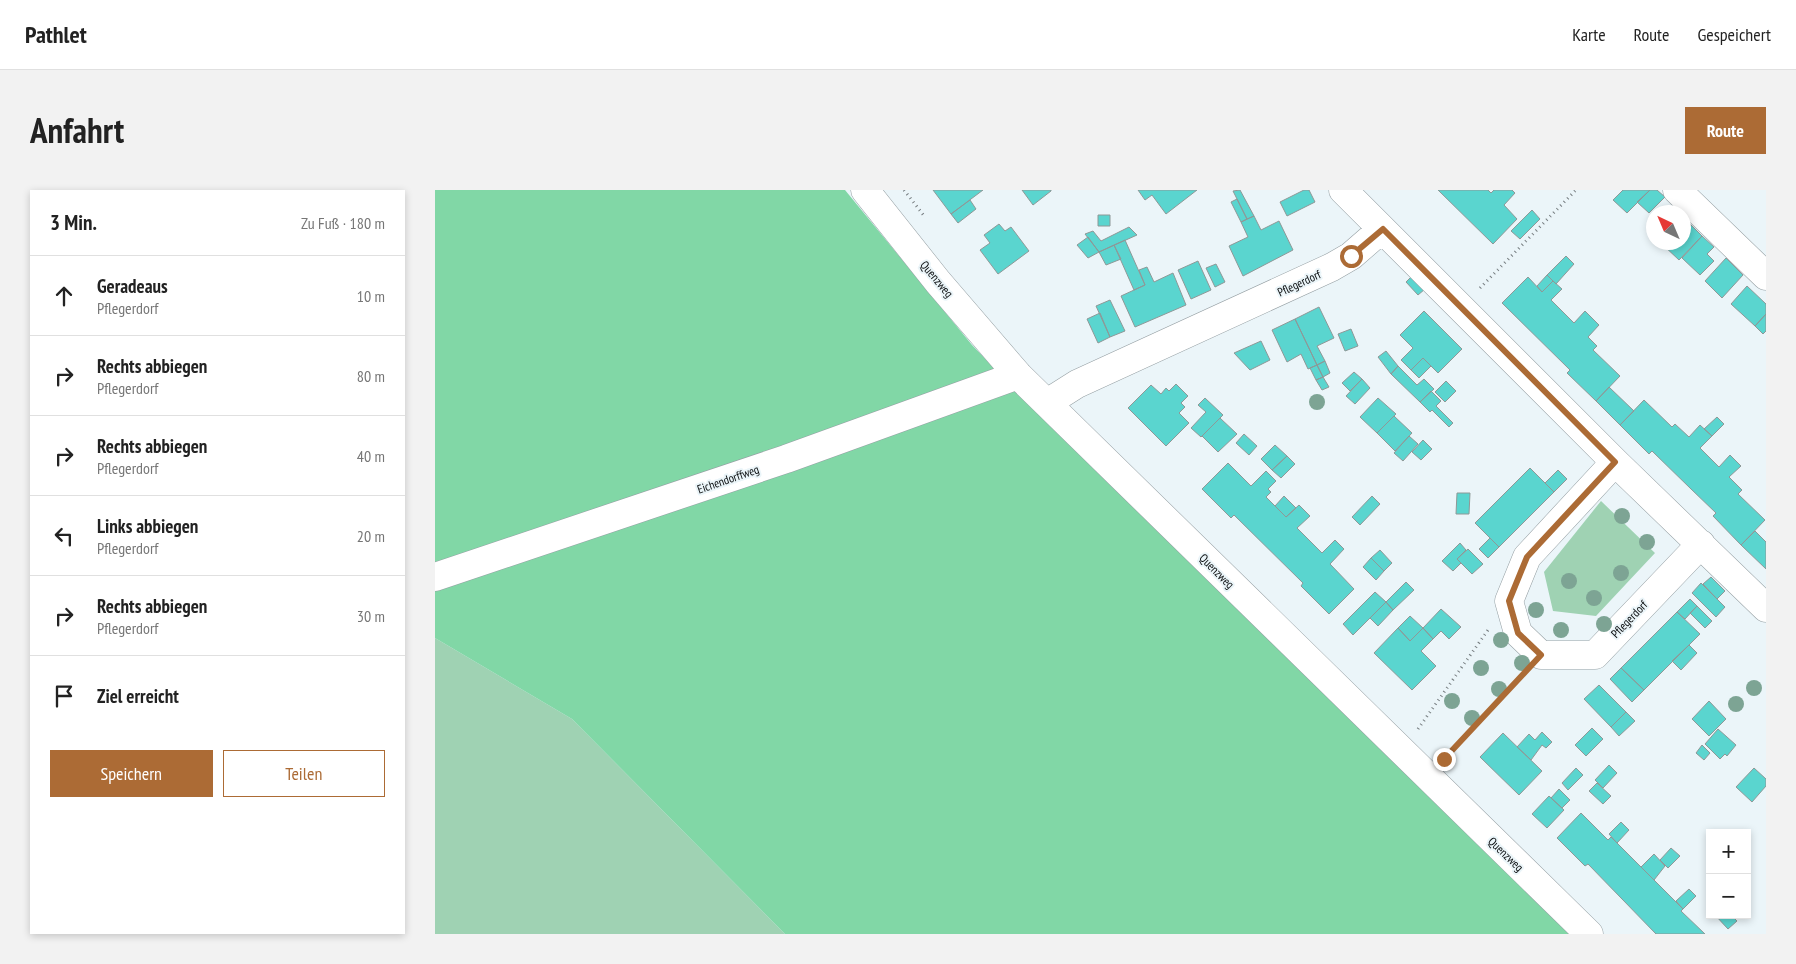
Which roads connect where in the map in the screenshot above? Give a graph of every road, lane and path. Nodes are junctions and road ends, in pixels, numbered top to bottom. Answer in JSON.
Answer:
{"nodes":[{"id":1,"x":865,"y":190,"type":"edge"},
{"id":2,"x":1343,"y":190,"type":"edge"},
{"id":3,"x":1576,"y":190,"type":"edge"},
{"id":4,"x":1677,"y":190,"type":"edge"},
{"id":5,"x":1383,"y":229,"type":"junction"},
{"id":6,"x":1766,"y":276,"type":"edge"},
{"id":7,"x":1461,"y":307,"type":"junction"},
{"id":8,"x":1019,"y":376,"type":"junction"},
{"id":9,"x":1047,"y":403,"type":"junction"},
{"id":10,"x":1615,"y":462,"type":"junction"},
{"id":11,"x":1701,"y":544,"type":"junction"},
{"id":12,"x":435,"y":577,"type":"edge"},
{"id":13,"x":1509,"y":601,"type":"junction"},
{"id":14,"x":1766,"y":608,"type":"edge"},
{"id":15,"x":1541,"y":655,"type":"junction"},
{"id":16,"x":1399,"y":749,"type":"junction"},
{"id":17,"x":1428,"y":778,"type":"junction"},
{"id":18,"x":1589,"y":934,"type":"edge"}],
"edges":[{"from":1,"to":8,"type":"street","name":"Quenzweg"},
{"from":2,"to":5,"type":"street"},
{"from":3,"to":7,"type":"path"},
{"from":4,"to":6,"type":"street"},
{"from":5,"to":7,"type":"street"},
{"from":5,"to":9,"type":"street","name":"Pflegerdorf"},
{"from":7,"to":10,"type":"street"},
{"from":8,"to":9,"type":"street","name":"Quenzweg"},
{"from":8,"to":12,"type":"street","name":"Eichendorffweg"},
{"from":9,"to":16,"type":"street","name":"Quenzweg"},
{"from":10,"to":11,"type":"street"},
{"from":10,"to":13,"type":"street"},
{"from":11,"to":14,"type":"street"},
{"from":11,"to":15,"type":"street","name":"Pflegerdorf"},
{"from":13,"to":15,"type":"street"},
{"from":13,"to":16,"type":"path"},
{"from":15,"to":17,"type":"path"},
{"from":16,"to":17,"type":"street","name":"Quenzweg"},
{"from":17,"to":18,"type":"street","name":"Quenzweg"}]}
